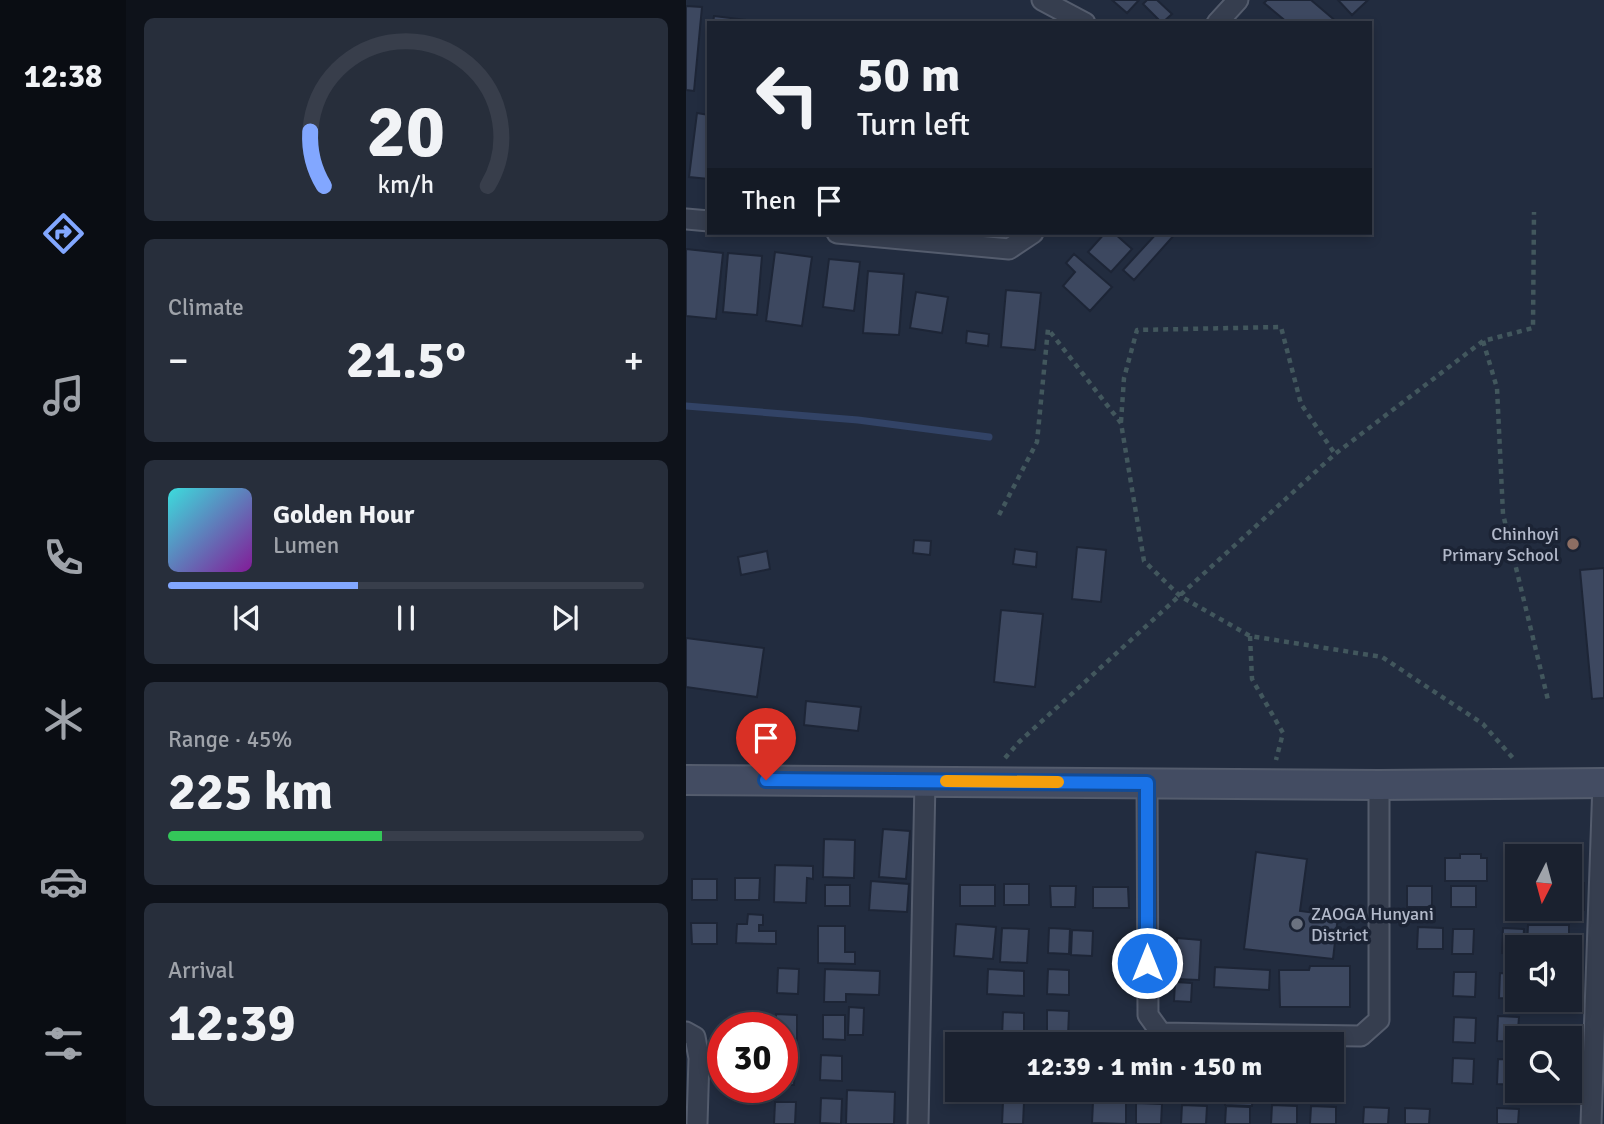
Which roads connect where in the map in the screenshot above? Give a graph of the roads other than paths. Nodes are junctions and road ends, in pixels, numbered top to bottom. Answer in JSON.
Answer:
{"nodes":[{"id":1,"x":1042,"y":0,"type":"edge"},
{"id":2,"x":1238,"y":0,"type":"edge"},
{"id":3,"x":1081,"y":21,"type":"edge"},
{"id":4,"x":1219,"y":21,"type":"edge"},
{"id":5,"x":686,"y":219,"type":"edge"},
{"id":6,"x":707,"y":221,"type":"edge"},
{"id":7,"x":859,"y":235,"type":"edge"},
{"id":8,"x":1030,"y":235,"type":"edge"},
{"id":9,"x":686,"y":780,"type":"edge"},
{"id":10,"x":925,"y":781,"type":"junction"},
{"id":11,"x":1147,"y":783,"type":"junction"},
{"id":12,"x":1604,"y":783,"type":"edge"},
{"id":13,"x":1379,"y":785,"type":"junction"},
{"id":14,"x":686,"y":1032,"type":"edge"},
{"id":15,"x":696,"y":1124,"type":"edge"},
{"id":16,"x":918,"y":1124,"type":"edge"},
{"id":17,"x":1591,"y":1124,"type":"edge"}],
"edges":[{"from":1,"to":3,"type":"street"},
{"from":2,"to":4,"type":"street"},
{"from":5,"to":6,"type":"street"},
{"from":7,"to":8,"type":"street"},
{"from":9,"to":10,"type":"street"},
{"from":10,"to":11,"type":"street"},
{"from":10,"to":16,"type":"street"},
{"from":11,"to":13,"type":"street"},
{"from":11,"to":13,"type":"street"},
{"from":12,"to":13,"type":"street"},
{"from":12,"to":17,"type":"street"},
{"from":14,"to":15,"type":"street"}]}
